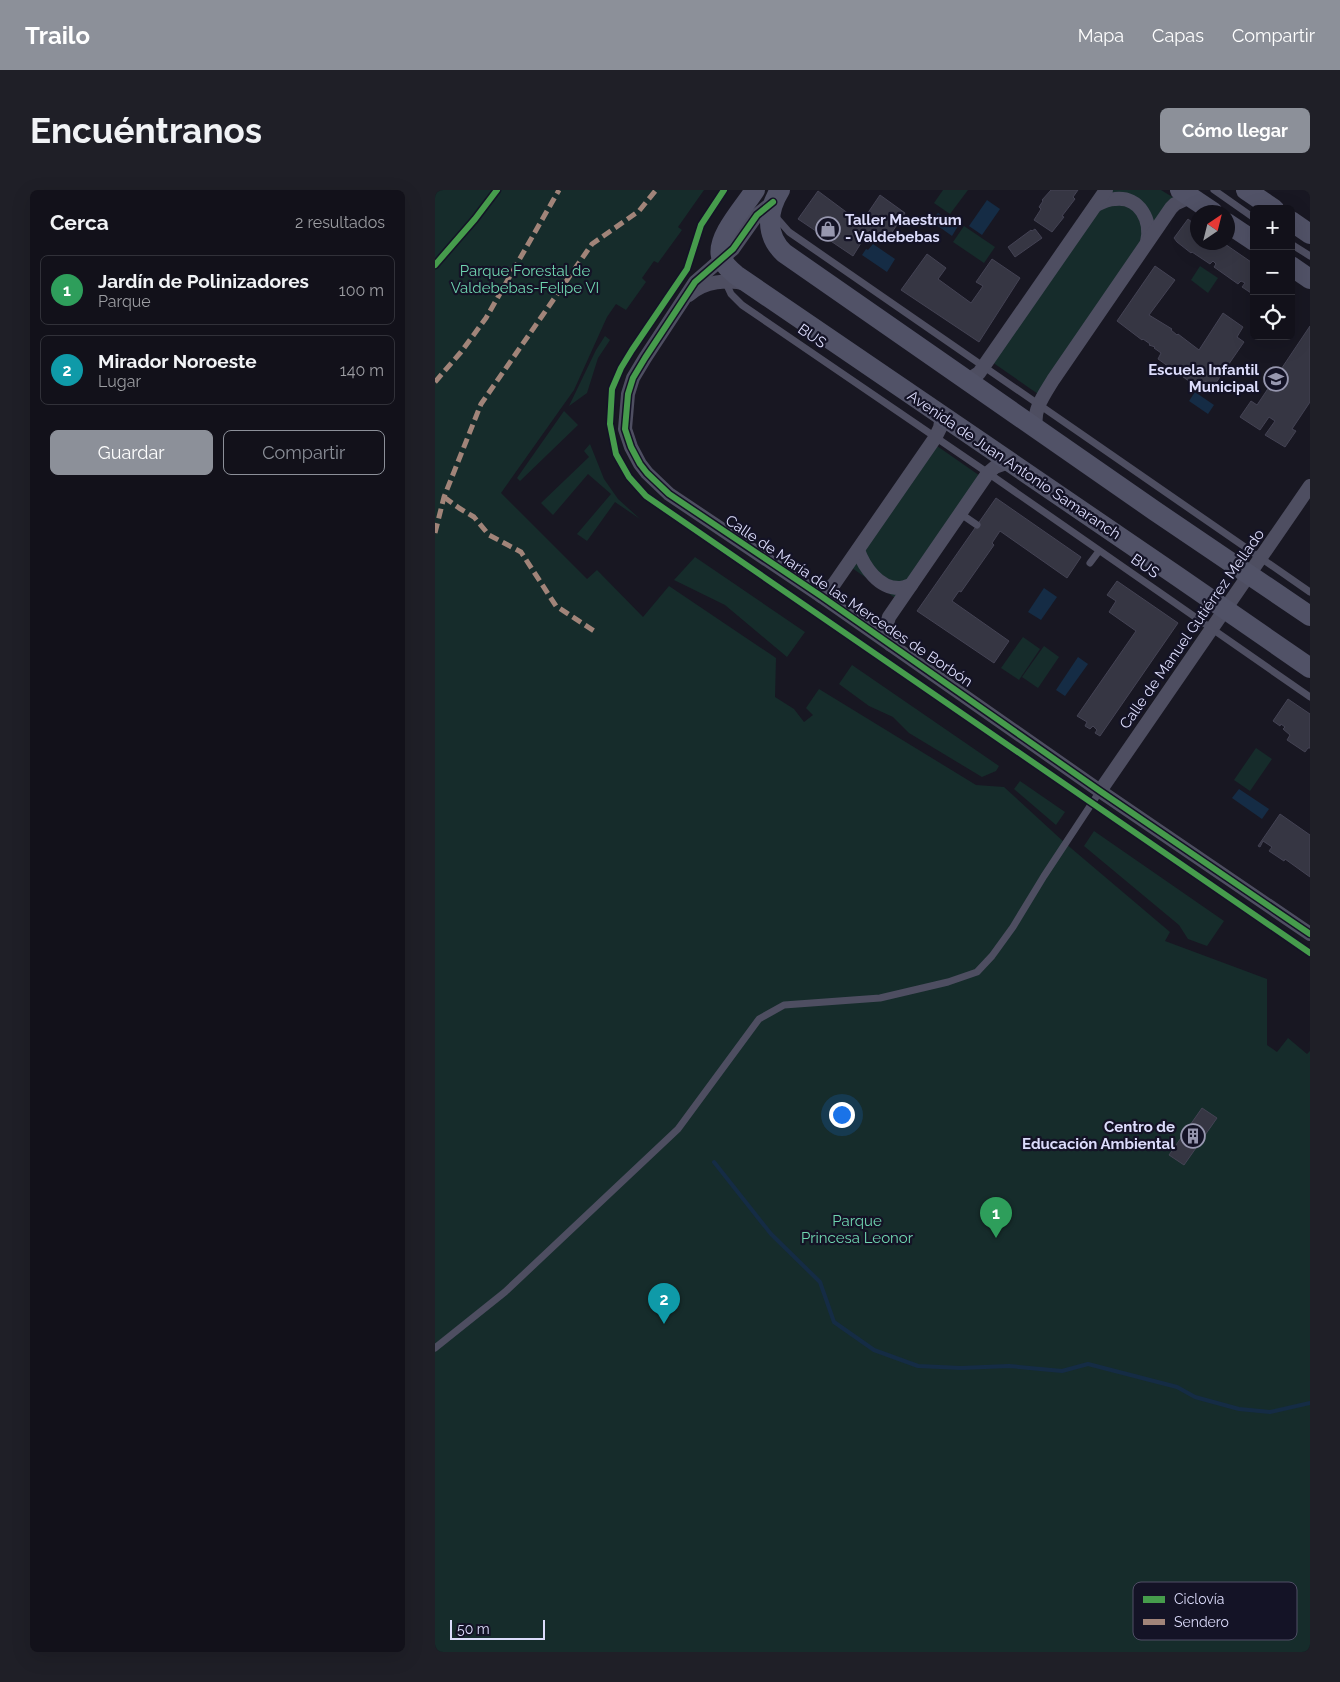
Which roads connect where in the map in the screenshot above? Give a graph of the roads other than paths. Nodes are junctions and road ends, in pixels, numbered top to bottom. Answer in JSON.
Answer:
{"nodes":[{"id":1,"x":755,"y":190,"type":"edge"},
{"id":2,"x":1106,"y":190,"type":"edge"},
{"id":3,"x":1214,"y":190,"type":"edge"},
{"id":4,"x":1247,"y":190,"type":"edge"},
{"id":5,"x":1185,"y":193,"type":"edge"},
{"id":6,"x":777,"y":194,"type":"edge"},
{"id":7,"x":1096,"y":205,"type":"junction"},
{"id":8,"x":1203,"y":205,"type":"edge"},
{"id":9,"x":1268,"y":205,"type":"edge"},
{"id":10,"x":1250,"y":215,"type":"edge"},
{"id":11,"x":1295,"y":224,"type":"edge"},
{"id":12,"x":1235,"y":228,"type":"edge"},
{"id":13,"x":1310,"y":234,"type":"edge"},
{"id":14,"x":1250,"y":238,"type":"edge"},
{"id":15,"x":1147,"y":243,"type":"junction"},
{"id":16,"x":1295,"y":247,"type":"edge"},
{"id":17,"x":1310,"y":256,"type":"edge"},
{"id":18,"x":721,"y":258,"type":"junction"},
{"id":19,"x":1295,"y":269,"type":"edge"},
{"id":20,"x":1310,"y":279,"type":"edge"},
{"id":21,"x":725,"y":282,"type":"junction"},
{"id":22,"x":750,"y":284,"type":"junction"},
{"id":23,"x":685,"y":298,"type":"junction"},
{"id":24,"x":984,"y":367,"type":"junction"},
{"id":25,"x":968,"y":380,"type":"junction"},
{"id":26,"x":1038,"y":405,"type":"junction"},
{"id":27,"x":942,"y":416,"type":"junction"},
{"id":28,"x":1036,"y":427,"type":"junction"},
{"id":29,"x":935,"y":438,"type":"junction"},
{"id":30,"x":1009,"y":462,"type":"junction"},
{"id":31,"x":988,"y":473,"type":"junction"},
{"id":32,"x":1310,"y":486,"type":"edge"},
{"id":33,"x":961,"y":514,"type":"junction"},
{"id":34,"x":977,"y":525,"type":"dead end"},
{"id":35,"x":858,"y":550,"type":"junction"},
{"id":36,"x":1099,"y":551,"type":"junction"},
{"id":37,"x":1261,"y":558,"type":"junction"},
{"id":38,"x":1091,"y":563,"type":"dead end"},
{"id":39,"x":1249,"y":575,"type":"junction"},
{"id":40,"x":911,"y":585,"type":"junction"},
{"id":41,"x":1310,"y":592,"type":"edge"},
{"id":42,"x":821,"y":596,"type":"junction"},
{"id":43,"x":1225,"y":609,"type":"junction"},
{"id":44,"x":1310,"y":616,"type":"edge"},
{"id":45,"x":1212,"y":629,"type":"junction"},
{"id":46,"x":891,"y":645,"type":"junction"},
{"id":47,"x":1310,"y":668,"type":"edge"},
{"id":48,"x":1310,"y":697,"type":"edge"},
{"id":49,"x":1100,"y":791,"type":"junction"},
{"id":50,"x":1310,"y":934,"type":"edge"},
{"id":51,"x":435,"y":1348,"type":"edge"}],
"edges":[{"from":1,"to":18,"type":"street"},
{"from":2,"to":7,"type":"street"},
{"from":3,"to":10,"type":"lane"},
{"from":4,"to":9,"type":"street"},
{"from":5,"to":8,"type":"street"},
{"from":5,"to":15,"type":"street"},
{"from":6,"to":18,"type":"street","name":"Calle de María de las Mercedes de Borbón"},
{"from":6,"to":24,"type":"lane"},
{"from":6,"to":25,"type":"street"},
{"from":7,"to":15,"type":"street"},
{"from":7,"to":24,"type":"street"},
{"from":11,"to":13,"type":"street"},
{"from":12,"to":14,"type":"street"},
{"from":15,"to":26,"type":"street"},
{"from":16,"to":17,"type":"lane"},
{"from":18,"to":21,"type":"lane"},
{"from":18,"to":22,"type":"street","name":"Avenida de Juan Antonio Samaranch"},
{"from":18,"to":23,"type":"street","name":"Calle de María de las Mercedes de Borbón"},
{"from":19,"to":20,"type":"street"},
{"from":21,"to":22,"type":"street"},
{"from":21,"to":23,"type":"street"},
{"from":21,"to":29,"type":"lane","name":"BUS"},
{"from":22,"to":27,"type":"street","name":"Avenida de Juan Antonio Samaranch"},
{"from":23,"to":42,"type":"street","name":"Calle de María de las Mercedes de Borbón"},
{"from":24,"to":25,"type":"street"},
{"from":24,"to":26,"type":"lane"},
{"from":25,"to":28,"type":"street"},
{"from":26,"to":28,"type":"street"},
{"from":26,"to":37,"type":"lane"},
{"from":27,"to":29,"type":"street"},
{"from":27,"to":30,"type":"street","name":"Avenida de Juan Antonio Samaranch"},
{"from":28,"to":39,"type":"street"},
{"from":29,"to":31,"type":"lane","name":"BUS"},
{"from":29,"to":35,"type":"street"},
{"from":30,"to":31,"type":"street"},
{"from":30,"to":43,"type":"street","name":"Avenida de Juan Antonio Samaranch"},
{"from":31,"to":33,"type":"street"},
{"from":31,"to":36,"type":"lane","name":"BUS"},
{"from":32,"to":37,"type":"street","name":"Calle de Manuel Gutiérrez Mellado"},
{"from":33,"to":34,"type":"lane"},
{"from":33,"to":40,"type":"street"},
{"from":35,"to":40,"type":"street"},
{"from":35,"to":42,"type":"street"},
{"from":36,"to":38,"type":"lane"},
{"from":36,"to":45,"type":"lane","name":"BUS"},
{"from":37,"to":39,"type":"street","name":"Calle de Manuel Gutiérrez Mellado"},
{"from":37,"to":41,"type":"lane"},
{"from":39,"to":43,"type":"street","name":"Calle de Manuel Gutiérrez Mellado"},
{"from":39,"to":44,"type":"street"},
{"from":40,"to":46,"type":"street"},
{"from":42,"to":46,"type":"street","name":"Calle de María de las Mercedes de Borbón"},
{"from":43,"to":45,"type":"street","name":"Calle de Manuel Gutiérrez Mellado"},
{"from":43,"to":47,"type":"street","name":"Avenida de Juan Antonio Samaranch"},
{"from":45,"to":48,"type":"lane","name":"BUS"},
{"from":45,"to":49,"type":"street","name":"Calle de Manuel Gutiérrez Mellado"},
{"from":46,"to":49,"type":"street","name":"Calle de María de las Mercedes de Borbón"},
{"from":49,"to":50,"type":"street","name":"Calle de María de las Mercedes de Borbón"},
{"from":49,"to":51,"type":"lane"}]}
